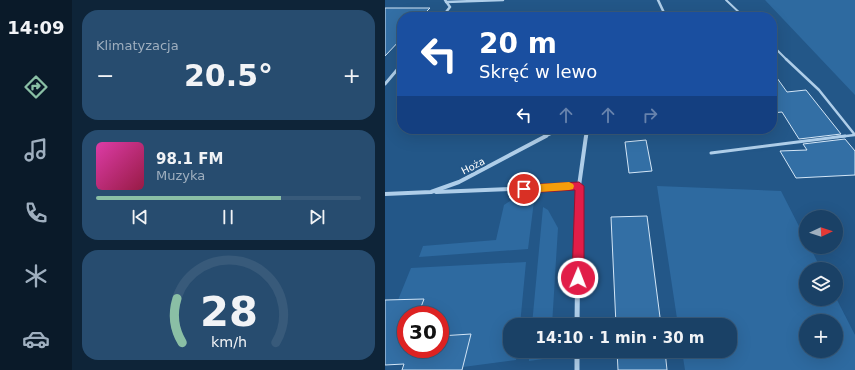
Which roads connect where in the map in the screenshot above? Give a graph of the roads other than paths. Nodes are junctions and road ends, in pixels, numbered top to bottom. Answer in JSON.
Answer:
{"nodes":[{"id":1,"x":503,"y":0,"type":"edge"},
{"id":2,"x":658,"y":0,"type":"edge"},
{"id":3,"x":726,"y":0,"type":"edge"},
{"id":4,"x":445,"y":1,"type":"edge"},
{"id":5,"x":446,"y":12,"type":"edge"},
{"id":6,"x":664,"y":12,"type":"edge"},
{"id":7,"x":738,"y":12,"type":"edge"},
{"id":8,"x":777,"y":50,"type":"edge"},
{"id":9,"x":397,"y":70,"type":"edge"},
{"id":10,"x":385,"y":84,"type":"edge"},
{"id":11,"x":551,"y":134,"type":"edge"},
{"id":12,"x":587,"y":134,"type":"edge"},
{"id":13,"x":711,"y":153,"type":"dead end"},
{"id":14,"x":579,"y":186,"type":"junction"},
{"id":15,"x":431,"y":192,"type":"junction"},
{"id":16,"x":385,"y":194,"type":"edge"},
{"id":17,"x":577,"y":318,"type":"edge"},
{"id":18,"x":577,"y":358,"type":"edge"},
{"id":19,"x":577,"y":370,"type":"edge"}],
"edges":[{"from":1,"to":4,"type":"street"},
{"from":2,"to":6,"type":"street"},
{"from":3,"to":7,"type":"lane"},
{"from":4,"to":5,"type":"street"},
{"from":8,"to":13,"type":"lane"},
{"from":9,"to":10,"type":"street"},
{"from":11,"to":15,"type":"street","name":"Hoża"},
{"from":12,"to":14,"type":"street"},
{"from":14,"to":15,"type":"street"},
{"from":14,"to":17,"type":"street"},
{"from":15,"to":16,"type":"street","name":"Hoża"},
{"from":18,"to":19,"type":"street"}]}
